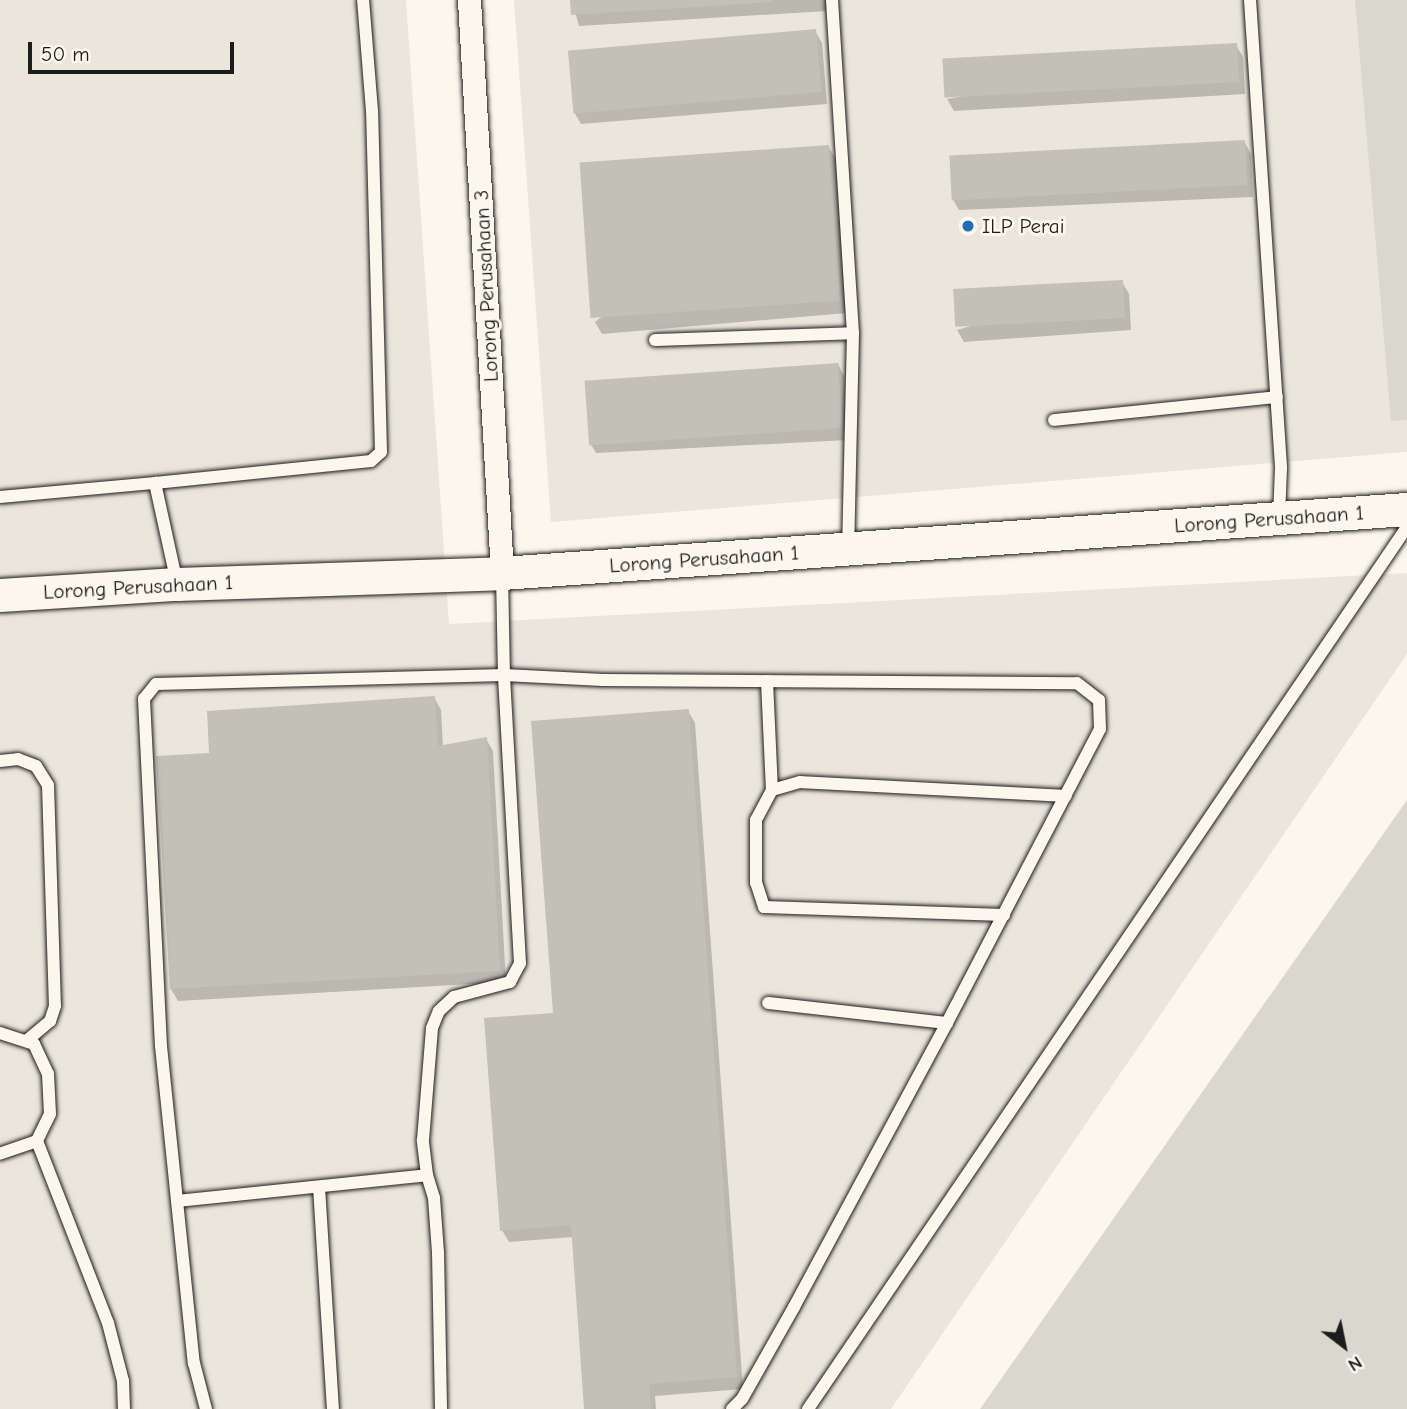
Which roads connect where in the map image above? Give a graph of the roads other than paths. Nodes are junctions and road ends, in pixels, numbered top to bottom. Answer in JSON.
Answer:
{"nodes":[{"id":1,"x":363,"y":0,"type":"edge"},
{"id":2,"x":469,"y":0,"type":"edge"},
{"id":3,"x":832,"y":0,"type":"edge"},
{"id":4,"x":1250,"y":0,"type":"edge"},
{"id":5,"x":853,"y":332,"type":"junction"},
{"id":6,"x":655,"y":340,"type":"dead end"},
{"id":7,"x":1277,"y":397,"type":"junction"},
{"id":8,"x":1054,"y":420,"type":"dead end"},
{"id":9,"x":155,"y":483,"type":"junction"},
{"id":10,"x":0,"y":497,"type":"edge"},
{"id":11,"x":1407,"y":509,"type":"edge"},
{"id":12,"x":1279,"y":518,"type":"junction"},
{"id":13,"x":1407,"y":527,"type":"edge"},
{"id":14,"x":848,"y":548,"type":"junction"},
{"id":15,"x":502,"y":573,"type":"junction"},
{"id":16,"x":177,"y":584,"type":"junction"},
{"id":17,"x":0,"y":595,"type":"edge"},
{"id":18,"x":504,"y":675,"type":"junction"},
{"id":19,"x":767,"y":681,"type":"junction"},
{"id":20,"x":0,"y":761,"type":"edge"},
{"id":21,"x":772,"y":790,"type":"junction"},
{"id":22,"x":1066,"y":796,"type":"junction"},
{"id":23,"x":1004,"y":915,"type":"junction"},
{"id":24,"x":768,"y":1003,"type":"dead end"},
{"id":25,"x":947,"y":1023,"type":"junction"},
{"id":26,"x":0,"y":1033,"type":"edge"},
{"id":27,"x":27,"y":1040,"type":"junction"},
{"id":28,"x":37,"y":1141,"type":"junction"},
{"id":29,"x":0,"y":1154,"type":"edge"},
{"id":30,"x":427,"y":1175,"type":"junction"},
{"id":31,"x":319,"y":1187,"type":"junction"},
{"id":32,"x":177,"y":1201,"type":"junction"},
{"id":33,"x":124,"y":1409,"type":"edge"},
{"id":34,"x":205,"y":1409,"type":"edge"},
{"id":35,"x":333,"y":1409,"type":"edge"},
{"id":36,"x":441,"y":1409,"type":"edge"},
{"id":37,"x":732,"y":1409,"type":"edge"},
{"id":38,"x":808,"y":1409,"type":"edge"}],
"edges":[{"from":1,"to":9,"type":"lane"},
{"from":2,"to":15,"type":"street","name":"Lorong Perusahaan 3"},
{"from":3,"to":5,"type":"lane"},
{"from":4,"to":7,"type":"lane"},
{"from":5,"to":6,"type":"lane"},
{"from":5,"to":14,"type":"lane"},
{"from":7,"to":8,"type":"lane"},
{"from":7,"to":12,"type":"lane"},
{"from":9,"to":10,"type":"lane"},
{"from":9,"to":16,"type":"lane"},
{"from":11,"to":12,"type":"street","name":"Lorong Perusahaan 1"},
{"from":12,"to":14,"type":"street","name":"Lorong Perusahaan 1"},
{"from":13,"to":38,"type":"lane"},
{"from":14,"to":15,"type":"street","name":"Lorong Perusahaan 1"},
{"from":15,"to":16,"type":"street","name":"Lorong Perusahaan 1"},
{"from":15,"to":18,"type":"lane"},
{"from":16,"to":17,"type":"street","name":"Lorong Perusahaan 1"},
{"from":18,"to":19,"type":"lane"},
{"from":18,"to":30,"type":"lane"},
{"from":18,"to":32,"type":"lane"},
{"from":19,"to":21,"type":"lane"},
{"from":19,"to":22,"type":"lane"},
{"from":20,"to":27,"type":"lane"},
{"from":21,"to":22,"type":"lane"},
{"from":21,"to":23,"type":"lane"},
{"from":22,"to":23,"type":"lane"},
{"from":23,"to":25,"type":"lane"},
{"from":24,"to":25,"type":"lane"},
{"from":25,"to":37,"type":"lane"},
{"from":26,"to":27,"type":"lane"},
{"from":27,"to":28,"type":"lane"},
{"from":28,"to":29,"type":"lane"},
{"from":28,"to":33,"type":"lane"},
{"from":30,"to":31,"type":"lane"},
{"from":30,"to":36,"type":"lane"},
{"from":31,"to":32,"type":"lane"},
{"from":31,"to":35,"type":"lane"},
{"from":32,"to":34,"type":"lane"}]}
